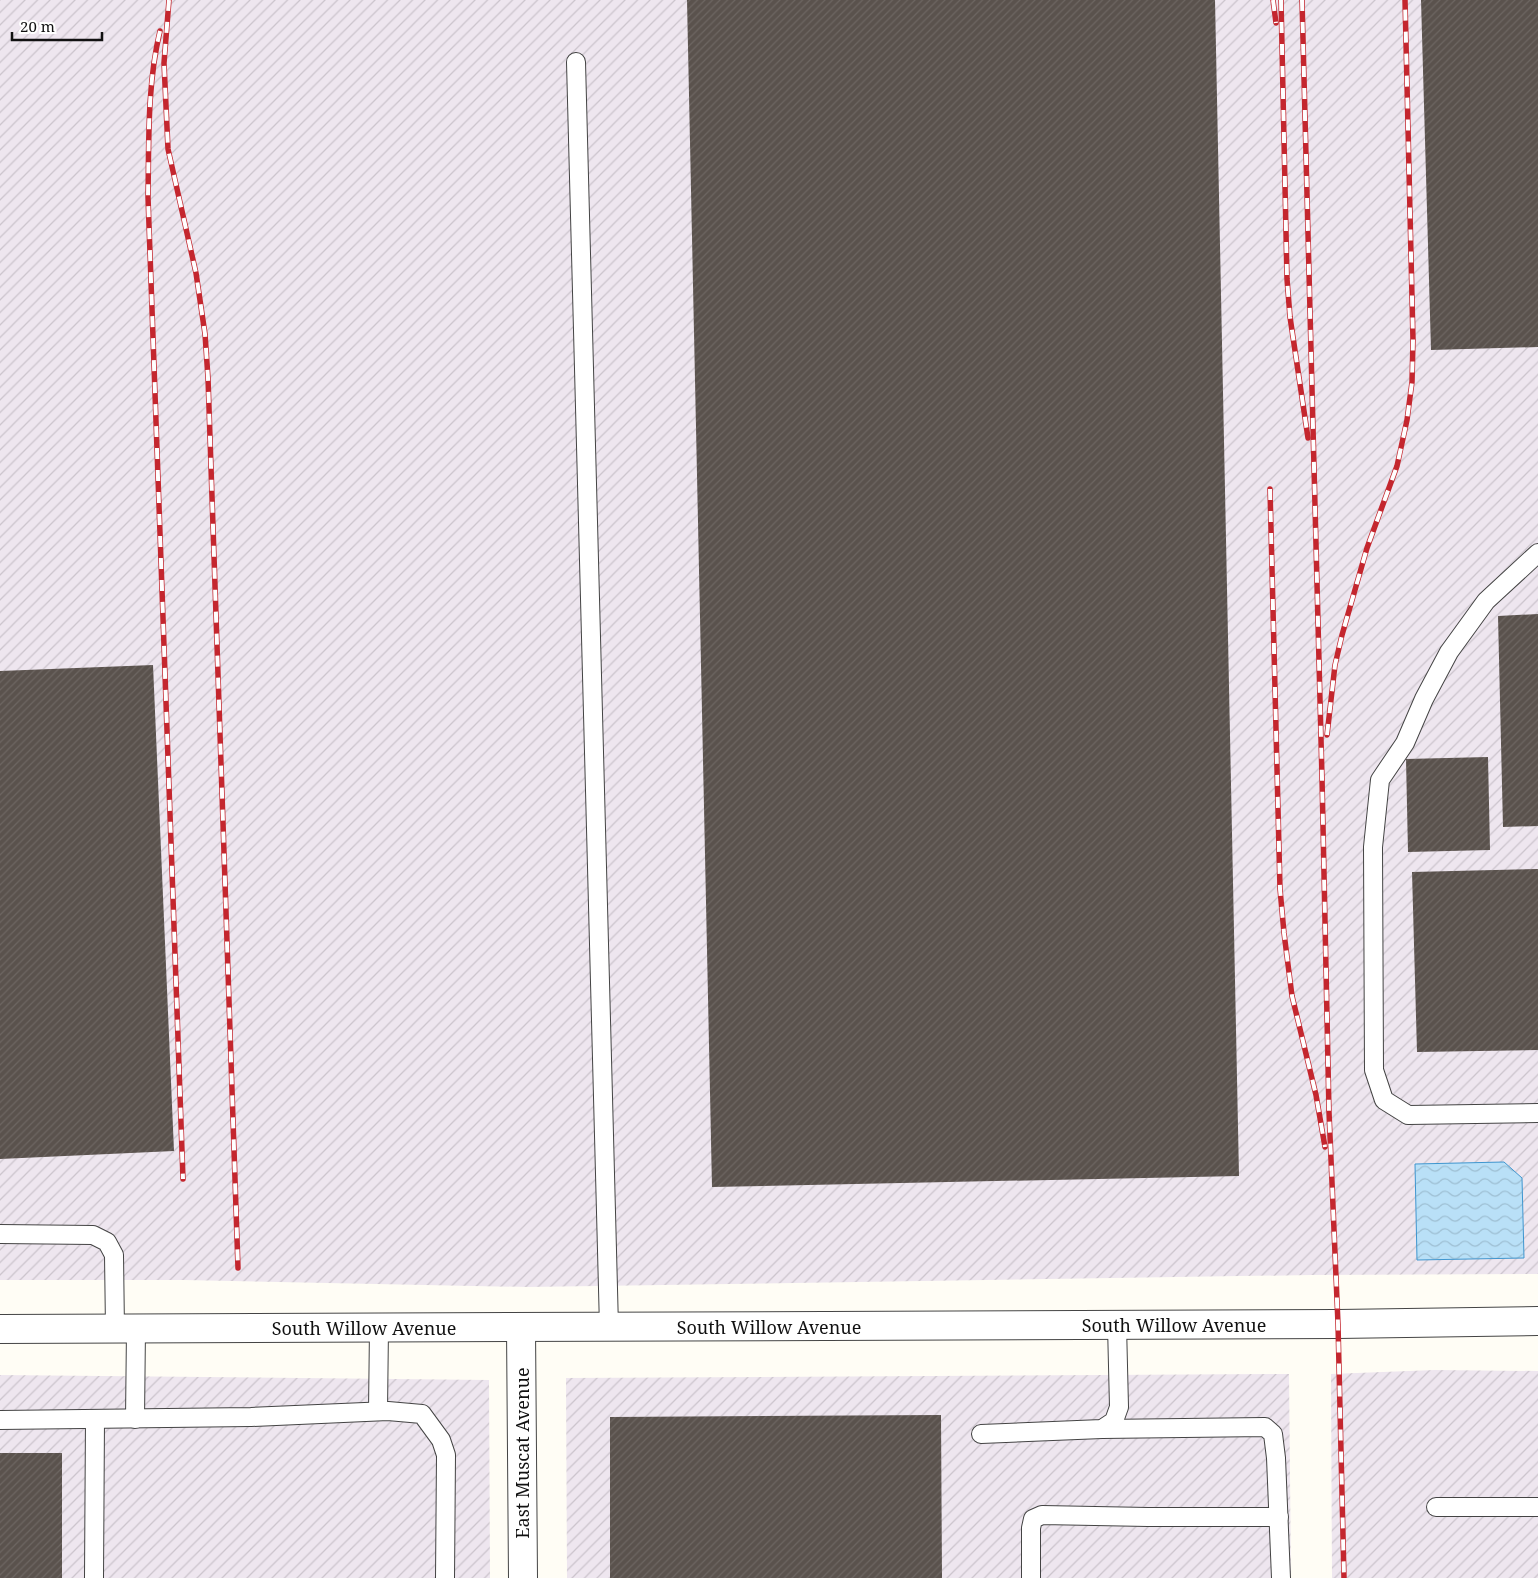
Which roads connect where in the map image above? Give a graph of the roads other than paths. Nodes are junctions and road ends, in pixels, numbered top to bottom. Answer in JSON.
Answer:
{"nodes":[{"id":1,"x":576,"y":62,"type":"dead end"},
{"id":2,"x":1538,"y":553,"type":"edge"},
{"id":3,"x":1538,"y":1113,"type":"edge"},
{"id":4,"x":0,"y":1234,"type":"edge"},
{"id":5,"x":1538,"y":1320,"type":"edge"},
{"id":6,"x":1117,"y":1325,"type":"junction"},
{"id":7,"x":609,"y":1327,"type":"junction"},
{"id":8,"x":379,"y":1328,"type":"junction"},
{"id":9,"x":521,"y":1328,"type":"junction"},
{"id":10,"x":0,"y":1329,"type":"edge"},
{"id":11,"x":125,"y":1329,"type":"junction"},
{"id":12,"x":378,"y":1411,"type":"junction"},
{"id":13,"x":95,"y":1419,"type":"junction"},
{"id":14,"x":134,"y":1419,"type":"junction"},
{"id":15,"x":0,"y":1420,"type":"edge"},
{"id":16,"x":1102,"y":1430,"type":"junction"},
{"id":17,"x":981,"y":1434,"type":"dead end"},
{"id":18,"x":1436,"y":1507,"type":"dead end"},
{"id":19,"x":1538,"y":1507,"type":"edge"},
{"id":20,"x":1279,"y":1517,"type":"junction"},
{"id":21,"x":94,"y":1578,"type":"edge"},
{"id":22,"x":444,"y":1578,"type":"edge"},
{"id":23,"x":523,"y":1578,"type":"edge"},
{"id":24,"x":1031,"y":1578,"type":"edge"},
{"id":25,"x":1281,"y":1578,"type":"edge"}],
"edges":[{"from":1,"to":7,"type":"lane"},
{"from":2,"to":3,"type":"lane"},
{"from":4,"to":11,"type":"lane"},
{"from":5,"to":6,"type":"street","name":"South Willow Avenue"},
{"from":6,"to":7,"type":"street","name":"South Willow Avenue"},
{"from":6,"to":16,"type":"lane"},
{"from":7,"to":9,"type":"street","name":"South Willow Avenue"},
{"from":8,"to":9,"type":"street","name":"South Willow Avenue"},
{"from":8,"to":11,"type":"street","name":"South Willow Avenue"},
{"from":8,"to":12,"type":"lane"},
{"from":9,"to":23,"type":"street","name":"East Muscat Avenue"},
{"from":10,"to":11,"type":"street","name":"South Willow Avenue"},
{"from":11,"to":14,"type":"lane"},
{"from":12,"to":14,"type":"lane"},
{"from":12,"to":22,"type":"lane"},
{"from":13,"to":14,"type":"lane"},
{"from":13,"to":15,"type":"lane"},
{"from":13,"to":21,"type":"lane"},
{"from":16,"to":17,"type":"lane"},
{"from":16,"to":20,"type":"lane"},
{"from":18,"to":19,"type":"lane"},
{"from":20,"to":24,"type":"lane"},
{"from":20,"to":25,"type":"lane"}]}
